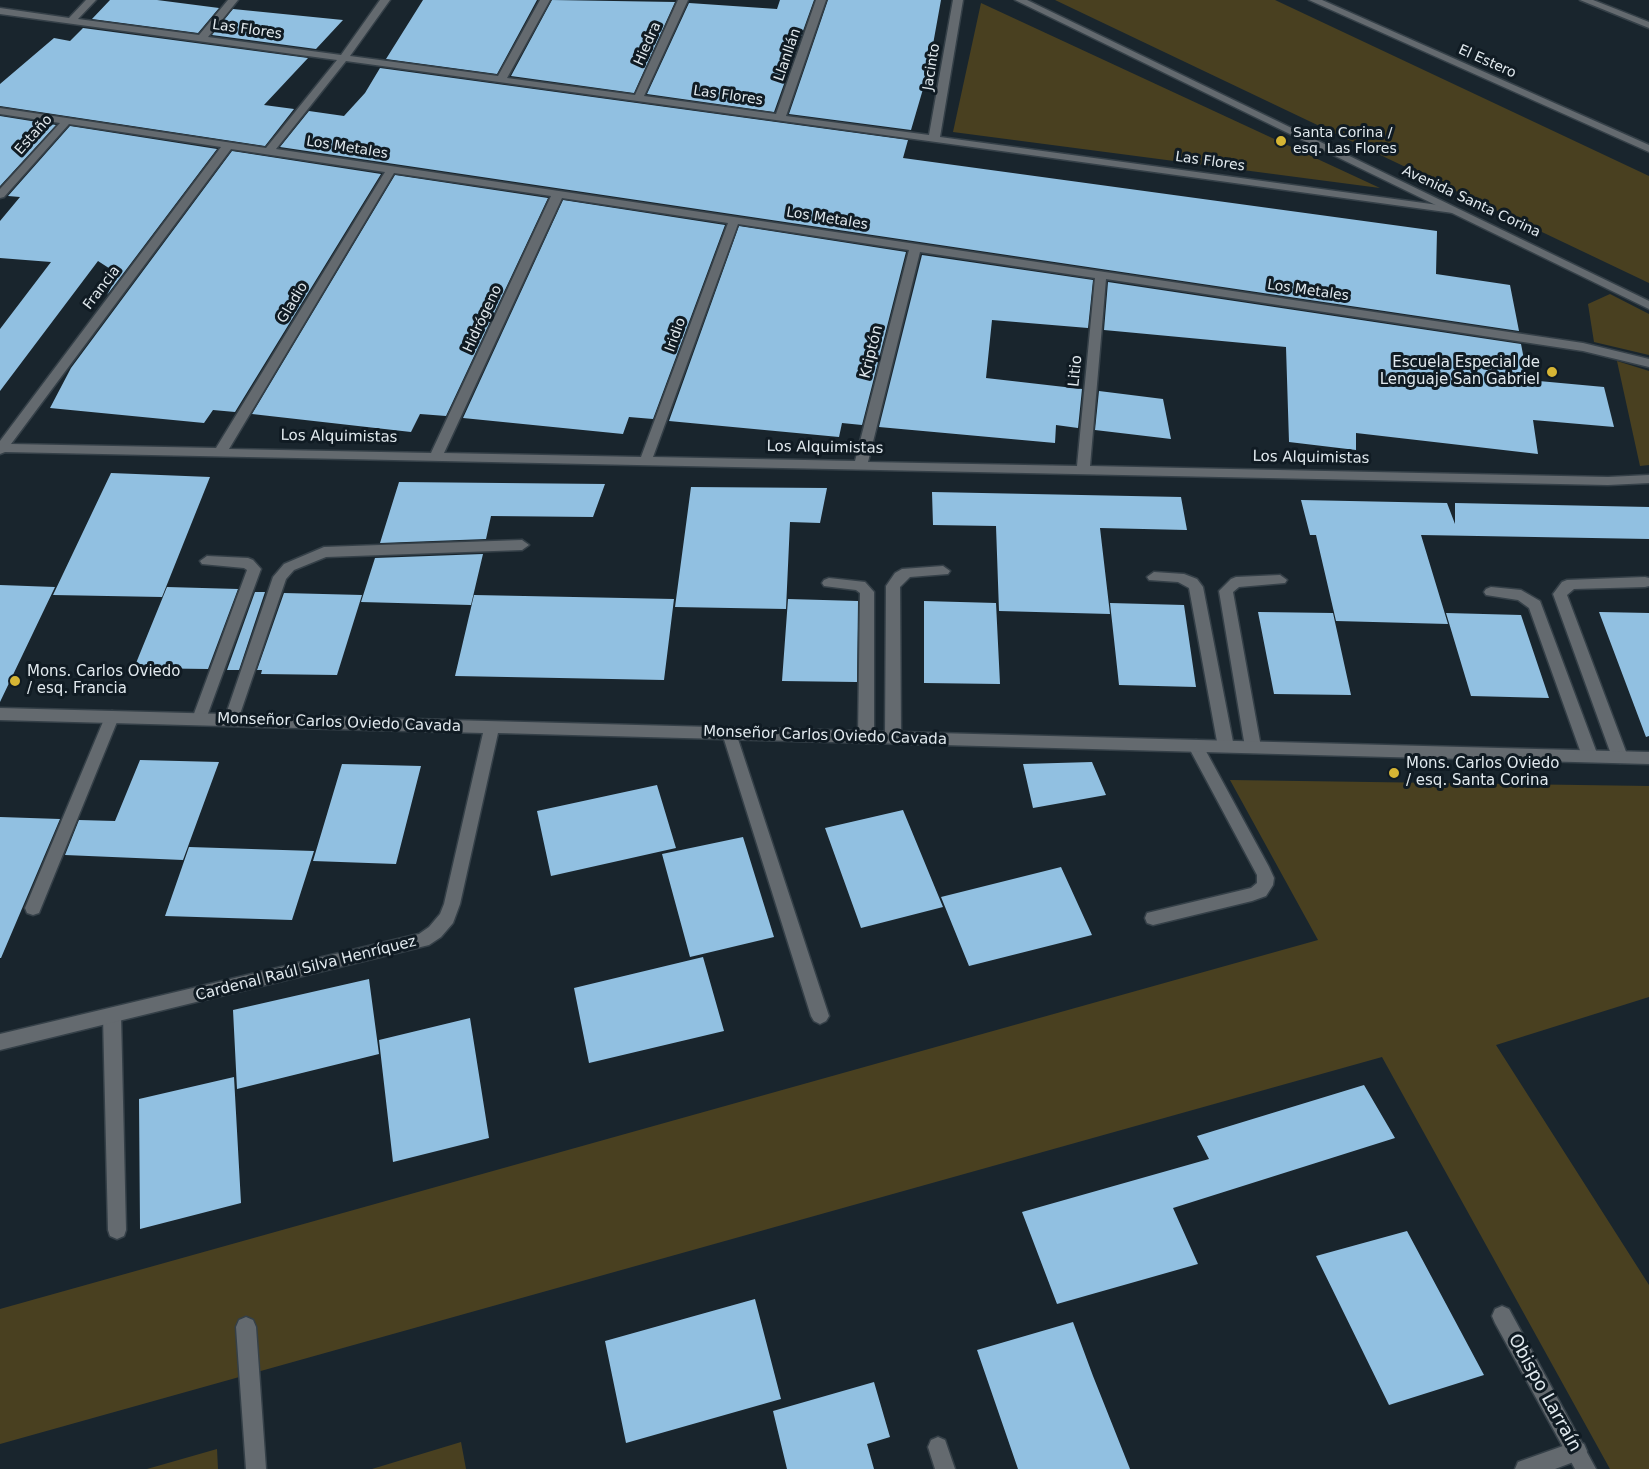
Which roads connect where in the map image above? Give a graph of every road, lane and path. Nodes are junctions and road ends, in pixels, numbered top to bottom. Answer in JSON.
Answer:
{"nodes":[{"id":1,"x":91,"y":0,"type":"edge"},
{"id":2,"x":233,"y":0,"type":"edge"},
{"id":3,"x":385,"y":0,"type":"edge"},
{"id":4,"x":545,"y":0,"type":"edge"},
{"id":5,"x":683,"y":0,"type":"edge"},
{"id":6,"x":821,"y":0,"type":"edge"},
{"id":7,"x":958,"y":0,"type":"edge"},
{"id":8,"x":1020,"y":0,"type":"edge"},
{"id":9,"x":1314,"y":0,"type":"edge"},
{"id":10,"x":1585,"y":0,"type":"edge"},
{"id":11,"x":0,"y":11,"type":"edge"},
{"id":12,"x":71,"y":21,"type":"junction"},
{"id":13,"x":1649,"y":25,"type":"edge"},
{"id":14,"x":201,"y":39,"type":"junction"},
{"id":15,"x":344,"y":58,"type":"junction"},
{"id":16,"x":501,"y":80,"type":"junction"},
{"id":17,"x":638,"y":99,"type":"junction"},
{"id":18,"x":0,"y":111,"type":"edge"},
{"id":19,"x":780,"y":118,"type":"junction"},
{"id":20,"x":67,"y":121,"type":"junction"},
{"id":21,"x":934,"y":139,"type":"junction"},
{"id":22,"x":228,"y":145,"type":"junction"},
{"id":23,"x":1649,"y":149,"type":"edge"},
{"id":24,"x":269,"y":151,"type":"junction"},
{"id":25,"x":391,"y":170,"type":"junction"},
{"id":26,"x":558,"y":194,"type":"junction"},
{"id":27,"x":0,"y":195,"type":"edge"},
{"id":28,"x":1453,"y":210,"type":"junction"},
{"id":29,"x":734,"y":220,"type":"junction"},
{"id":30,"x":915,"y":248,"type":"junction"},
{"id":31,"x":1101,"y":276,"type":"junction"},
{"id":32,"x":1649,"y":305,"type":"edge"},
{"id":33,"x":1649,"y":363,"type":"edge"},
{"id":34,"x":0,"y":449,"type":"edge"},
{"id":35,"x":221,"y":452,"type":"junction"},
{"id":36,"x":436,"y":456,"type":"junction"},
{"id":37,"x":646,"y":460,"type":"junction"},
{"id":38,"x":861,"y":465,"type":"junction"},
{"id":39,"x":1083,"y":470,"type":"junction"},
{"id":40,"x":1649,"y":479,"type":"edge"},
{"id":41,"x":522,"y":545,"type":"dead end"},
{"id":42,"x":207,"y":561,"type":"dead end"},
{"id":43,"x":943,"y":571,"type":"dead end"},
{"id":44,"x":1154,"y":576,"type":"dead end"},
{"id":45,"x":1280,"y":580,"type":"dead end"},
{"id":46,"x":1645,"y":582,"type":"dead end"},
{"id":47,"x":829,"y":583,"type":"dead end"},
{"id":48,"x":1491,"y":592,"type":"dead end"},
{"id":49,"x":0,"y":714,"type":"edge"},
{"id":50,"x":112,"y":717,"type":"junction"},
{"id":51,"x":199,"y":719,"type":"junction"},
{"id":52,"x":231,"y":720,"type":"junction"},
{"id":53,"x":492,"y":727,"type":"junction"},
{"id":54,"x":729,"y":733,"type":"junction"},
{"id":55,"x":866,"y":737,"type":"junction"},
{"id":56,"x":893,"y":737,"type":"junction"},
{"id":57,"x":1196,"y":746,"type":"junction"},
{"id":58,"x":1226,"y":747,"type":"junction"},
{"id":59,"x":1253,"y":747,"type":"junction"},
{"id":60,"x":1590,"y":756,"type":"junction"},
{"id":61,"x":1620,"y":757,"type":"junction"},
{"id":62,"x":1649,"y":758,"type":"edge"},
{"id":63,"x":33,"y":908,"type":"dead end"},
{"id":64,"x":1153,"y":918,"type":"dead end"},
{"id":65,"x":112,"y":1016,"type":"junction"},
{"id":66,"x":820,"y":1016,"type":"dead end"},
{"id":67,"x":0,"y":1042,"type":"edge"},
{"id":68,"x":117,"y":1230,"type":"dead end"},
{"id":69,"x":1502,"y":1316,"type":"dead end"},
{"id":70,"x":246,"y":1327,"type":"dead end"},
{"id":71,"x":938,"y":1447,"type":"dead end"},
{"id":72,"x":1581,"y":1460,"type":"edge"},
{"id":73,"x":256,"y":1469,"type":"edge"},
{"id":74,"x":945,"y":1469,"type":"edge"},
{"id":75,"x":1525,"y":1469,"type":"edge"}],
"edges":[{"from":1,"to":12,"type":"street"},
{"from":2,"to":14,"type":"street"},
{"from":3,"to":15,"type":"street"},
{"from":4,"to":16,"type":"street"},
{"from":5,"to":17,"type":"street","name":"Hiedra"},
{"from":6,"to":19,"type":"street","name":"Llanllán"},
{"from":7,"to":21,"type":"street","name":"Jacinto"},
{"from":8,"to":28,"type":"street","name":"Avenida Santa Corina"},
{"from":9,"to":23,"type":"street","name":"El Estero"},
{"from":10,"to":13,"type":"street"},
{"from":11,"to":12,"type":"street","name":"Las Flores"},
{"from":12,"to":14,"type":"street","name":"Las Flores"},
{"from":14,"to":15,"type":"street","name":"Las Flores"},
{"from":15,"to":16,"type":"street","name":"Las Flores"},
{"from":15,"to":24,"type":"street"},
{"from":16,"to":17,"type":"street","name":"Las Flores"},
{"from":17,"to":19,"type":"street","name":"Las Flores"},
{"from":18,"to":20,"type":"street","name":"Los Metales"},
{"from":19,"to":21,"type":"street","name":"Las Flores"},
{"from":20,"to":22,"type":"street","name":"Los Metales"},
{"from":20,"to":27,"type":"street","name":"Estaño"},
{"from":21,"to":28,"type":"street","name":"Las Flores"},
{"from":22,"to":24,"type":"street","name":"Los Metales"},
{"from":22,"to":34,"type":"street","name":"Francia"},
{"from":24,"to":25,"type":"street","name":"Los Metales"},
{"from":25,"to":26,"type":"street","name":"Los Metales"},
{"from":25,"to":35,"type":"street","name":"Gladio"},
{"from":26,"to":29,"type":"street","name":"Los Metales"},
{"from":26,"to":36,"type":"street","name":"Hidrógeno"},
{"from":28,"to":32,"type":"street","name":"Avenida Santa Corina"},
{"from":29,"to":30,"type":"street","name":"Los Metales"},
{"from":29,"to":37,"type":"street","name":"Iridio"},
{"from":30,"to":31,"type":"street","name":"Los Metales"},
{"from":30,"to":38,"type":"street","name":"Kriptón"},
{"from":31,"to":33,"type":"street","name":"Los Metales"},
{"from":31,"to":39,"type":"street","name":"Litio"},
{"from":34,"to":35,"type":"street","name":"Los Alquimistas"},
{"from":35,"to":36,"type":"street","name":"Los Alquimistas"},
{"from":36,"to":37,"type":"street","name":"Los Alquimistas"},
{"from":37,"to":38,"type":"street","name":"Los Alquimistas"},
{"from":38,"to":39,"type":"street","name":"Los Alquimistas"},
{"from":39,"to":40,"type":"street","name":"Los Alquimistas"},
{"from":41,"to":52,"type":"street"},
{"from":42,"to":51,"type":"street"},
{"from":43,"to":56,"type":"street"},
{"from":44,"to":58,"type":"street"},
{"from":45,"to":59,"type":"street"},
{"from":46,"to":61,"type":"street"},
{"from":47,"to":55,"type":"street"},
{"from":48,"to":60,"type":"street"},
{"from":49,"to":50,"type":"street","name":"Monseñor Carlos Oviedo Cavada"},
{"from":50,"to":51,"type":"street","name":"Monseñor Carlos Oviedo Cavada"},
{"from":50,"to":63,"type":"street"},
{"from":51,"to":52,"type":"street","name":"Monseñor Carlos Oviedo Cavada"},
{"from":52,"to":53,"type":"street","name":"Monseñor Carlos Oviedo Cavada"},
{"from":53,"to":54,"type":"street","name":"Monseñor Carlos Oviedo Cavada"},
{"from":53,"to":65,"type":"street","name":"Cardenal Raúl Silva Henríquez"},
{"from":54,"to":55,"type":"street","name":"Monseñor Carlos Oviedo Cavada"},
{"from":54,"to":66,"type":"street"},
{"from":55,"to":56,"type":"street","name":"Monseñor Carlos Oviedo Cavada"},
{"from":56,"to":57,"type":"street","name":"Monseñor Carlos Oviedo Cavada"},
{"from":57,"to":58,"type":"street","name":"Monseñor Carlos Oviedo Cavada"},
{"from":57,"to":64,"type":"street"},
{"from":58,"to":59,"type":"street","name":"Monseñor Carlos Oviedo Cavada"},
{"from":59,"to":60,"type":"street","name":"Monseñor Carlos Oviedo Cavada"},
{"from":60,"to":61,"type":"street","name":"Monseñor Carlos Oviedo Cavada"},
{"from":61,"to":62,"type":"street","name":"Monseñor Carlos Oviedo Cavada"},
{"from":65,"to":67,"type":"street","name":"Cardenal Raúl Silva Henríquez"},
{"from":65,"to":68,"type":"street"},
{"from":69,"to":72,"type":"street","name":"Obispo Larraín"},
{"from":70,"to":73,"type":"street"},
{"from":71,"to":74,"type":"street"},
{"from":72,"to":75,"type":"street"}]}
